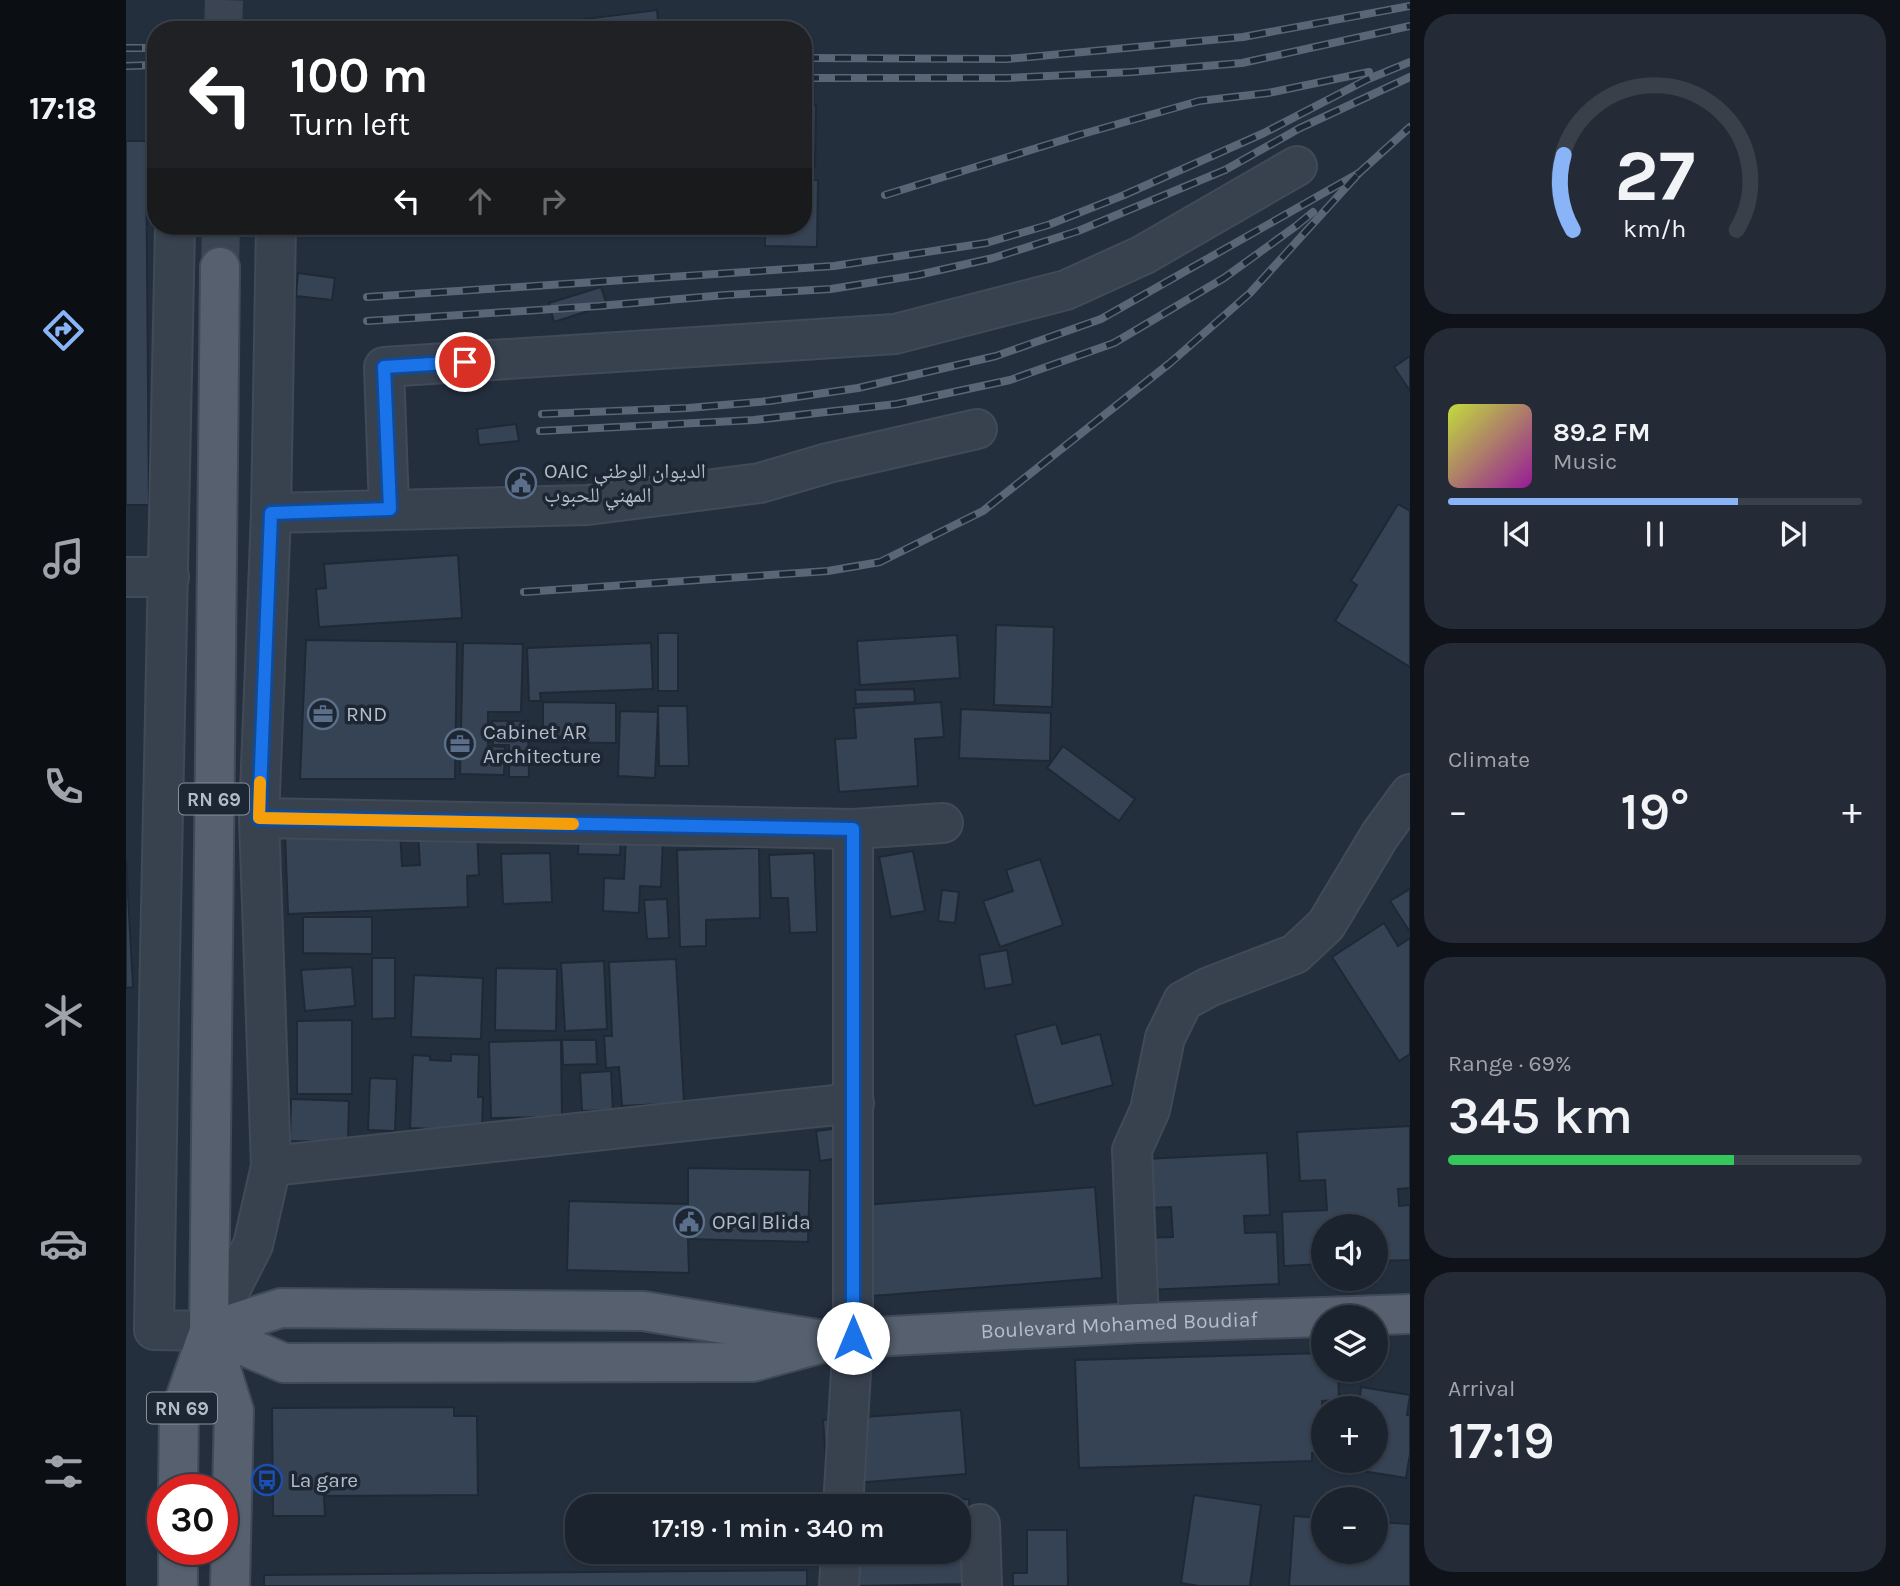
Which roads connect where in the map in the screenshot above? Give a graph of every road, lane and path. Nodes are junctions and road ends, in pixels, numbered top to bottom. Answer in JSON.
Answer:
{"nodes":[{"id":1,"x":1297,"y":166,"type":"dead end"},
{"id":2,"x":175,"y":235,"type":"edge"},
{"id":3,"x":276,"y":235,"type":"edge"},
{"id":4,"x":220,"y":267,"type":"tunnel mouth"},
{"id":5,"x":977,"y":429,"type":"dead end"},
{"id":6,"x":390,"y":509,"type":"junction"},
{"id":7,"x":271,"y":513,"type":"junction"},
{"id":8,"x":126,"y":577,"type":"edge"},
{"id":9,"x":169,"y":577,"type":"junction"},
{"id":10,"x":1410,"y":794,"type":"edge"},
{"id":11,"x":259,"y":818,"type":"junction"},
{"id":12,"x":943,"y":823,"type":"dead end"},
{"id":13,"x":853,"y":829,"type":"junction"},
{"id":14,"x":143,"y":1006,"type":"edge"},
{"id":15,"x":854,"y":1103,"type":"junction"},
{"id":16,"x":271,"y":1166,"type":"junction"},
{"id":17,"x":1410,"y":1314,"type":"edge"},
{"id":18,"x":1139,"y":1323,"type":"junction"},
{"id":19,"x":209,"y":1331,"type":"junction"},
{"id":20,"x":842,"y":1339,"type":"junction"},
{"id":21,"x":178,"y":1474,"type":"edge"},
{"id":22,"x":844,"y":1494,"type":"edge"},
{"id":23,"x":981,"y":1524,"type":"dead end"},
{"id":24,"x":840,"y":1564,"type":"edge"},
{"id":25,"x":178,"y":1565,"type":"edge"},
{"id":26,"x":177,"y":1586,"type":"edge"},
{"id":27,"x":230,"y":1586,"type":"edge"},
{"id":28,"x":839,"y":1586,"type":"edge"},
{"id":29,"x":982,"y":1586,"type":"edge"}],
"edges":[{"from":1,"to":6,"type":"street"},
{"from":2,"to":9,"type":"street"},
{"from":3,"to":7,"type":"street"},
{"from":4,"to":19,"type":"main road","number":"RN 69"},
{"from":5,"to":6,"type":"street"},
{"from":6,"to":7,"type":"street"},
{"from":7,"to":11,"type":"street"},
{"from":8,"to":9,"type":"street"},
{"from":9,"to":14,"type":"street"},
{"from":10,"to":18,"type":"street"},
{"from":11,"to":13,"type":"street"},
{"from":11,"to":16,"type":"street"},
{"from":12,"to":13,"type":"street"},
{"from":13,"to":15,"type":"street"},
{"from":14,"to":19,"type":"street"},
{"from":15,"to":16,"type":"street"},
{"from":15,"to":20,"type":"street"},
{"from":16,"to":19,"type":"street"},
{"from":17,"to":18,"type":"main road","name":"Boulevard Mohamed Boudiaf"},
{"from":18,"to":20,"type":"main road","name":"Boulevard Mohamed Boudiaf"},
{"from":19,"to":20,"type":"main road"},
{"from":19,"to":20,"type":"main road"},
{"from":19,"to":21,"type":"main road","number":"RN 69"},
{"from":19,"to":27,"type":"main road","number":"RN 69"},
{"from":20,"to":22,"type":"street"},
{"from":23,"to":29,"type":"street"},
{"from":24,"to":28,"type":"street"},
{"from":25,"to":26,"type":"main road"}]}
